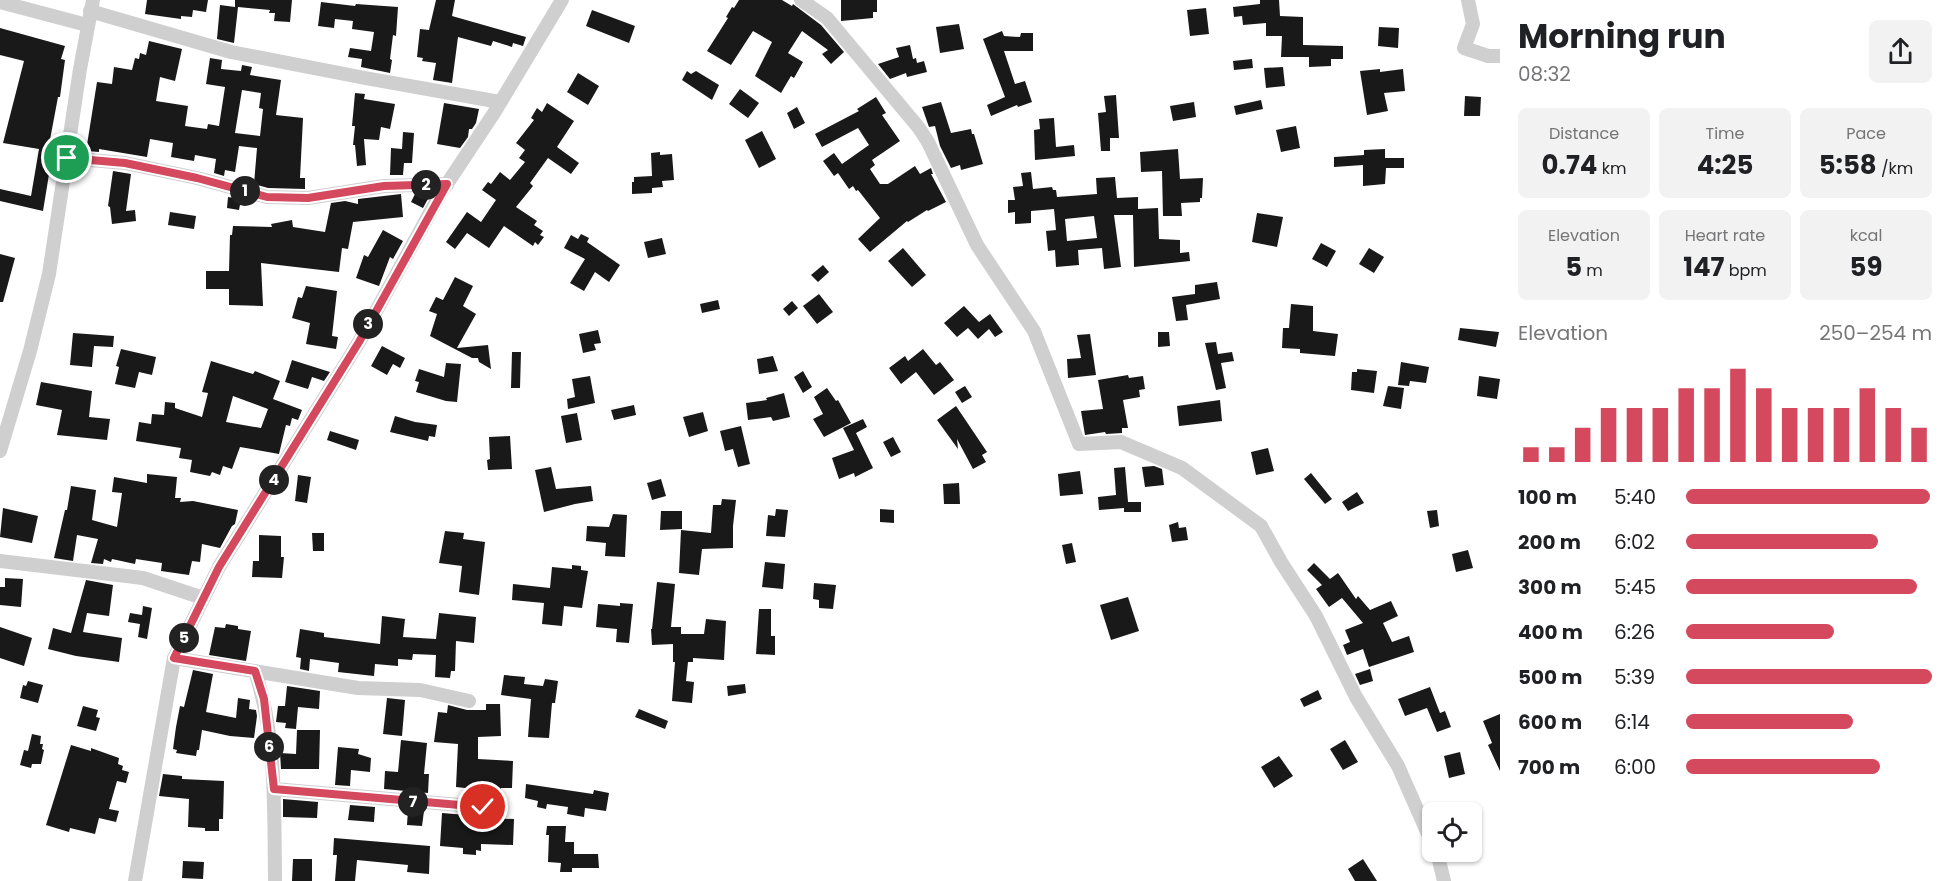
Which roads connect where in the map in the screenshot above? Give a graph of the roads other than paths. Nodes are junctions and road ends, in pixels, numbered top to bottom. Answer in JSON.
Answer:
{"nodes":[{"id":1,"x":562,"y":0,"type":"edge"},
{"id":2,"x":801,"y":0,"type":"edge"},
{"id":3,"x":1468,"y":0,"type":"edge"},
{"id":4,"x":0,"y":2,"type":"edge"},
{"id":5,"x":90,"y":12,"type":"edge"},
{"id":6,"x":1500,"y":56,"type":"edge"},
{"id":7,"x":500,"y":102,"type":"junction"},
{"id":8,"x":67,"y":158,"type":"junction"},
{"id":9,"x":447,"y":184,"type":"junction"},
{"id":10,"x":0,"y":451,"type":"edge"},
{"id":11,"x":0,"y":561,"type":"edge"},
{"id":12,"x":203,"y":598,"type":"junction"},
{"id":13,"x":174,"y":658,"type":"junction"},
{"id":14,"x":255,"y":671,"type":"junction"},
{"id":15,"x":469,"y":701,"type":"dead end"},
{"id":16,"x":274,"y":789,"type":"junction"},
{"id":17,"x":483,"y":807,"type":"dead end"},
{"id":18,"x":1422,"y":820,"type":"edge"},
{"id":19,"x":1439,"y":862,"type":"edge"},
{"id":20,"x":135,"y":881,"type":"edge"},
{"id":21,"x":275,"y":881,"type":"edge"},
{"id":22,"x":1444,"y":881,"type":"edge"}],
"edges":[{"from":1,"to":7,"type":"street"},
{"from":2,"to":18,"type":"street"},
{"from":3,"to":6,"type":"street"},
{"from":4,"to":5,"type":"street"},
{"from":5,"to":7,"type":"street"},
{"from":5,"to":8,"type":"street"},
{"from":7,"to":9,"type":"street"},
{"from":8,"to":9,"type":"street"},
{"from":8,"to":10,"type":"street"},
{"from":9,"to":12,"type":"street"},
{"from":11,"to":12,"type":"street"},
{"from":12,"to":13,"type":"street"},
{"from":13,"to":14,"type":"street"},
{"from":13,"to":20,"type":"street"},
{"from":14,"to":15,"type":"street"},
{"from":14,"to":16,"type":"street"},
{"from":16,"to":17,"type":"street"},
{"from":16,"to":21,"type":"street"},
{"from":19,"to":22,"type":"street"}]}
